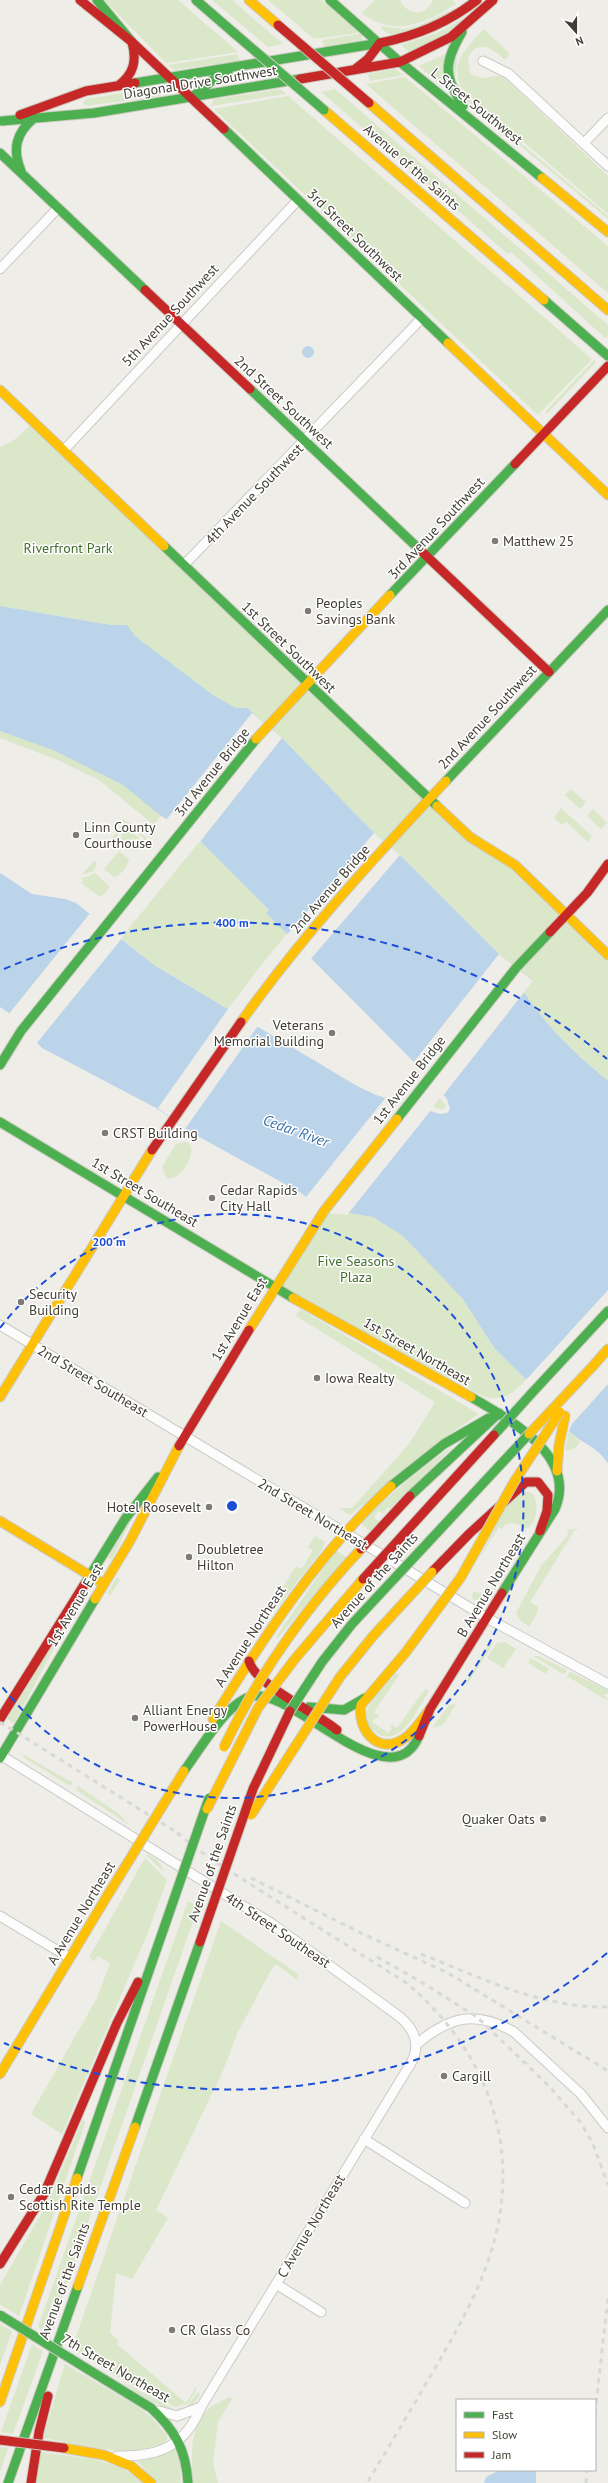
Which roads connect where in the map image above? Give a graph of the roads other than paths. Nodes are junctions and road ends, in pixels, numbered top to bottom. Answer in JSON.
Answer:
{"nodes":[{"id":1,"x":80,"y":0,"type":"edge"},
{"id":2,"x":97,"y":0,"type":"edge"},
{"id":3,"x":196,"y":0,"type":"edge"},
{"id":4,"x":249,"y":0,"type":"edge"},
{"id":5,"x":330,"y":0,"type":"edge"},
{"id":6,"x":477,"y":0,"type":"edge"},
{"id":7,"x":493,"y":0,"type":"edge"},
{"id":8,"x":464,"y":28,"type":"junction"},
{"id":9,"x":132,"y":42,"type":"junction"},
{"id":10,"x":380,"y":44,"type":"junction"},
{"id":11,"x":483,"y":61,"type":"dead end"},
{"id":12,"x":400,"y":62,"type":"junction"},
{"id":13,"x":244,"y":65,"type":"junction"},
{"id":14,"x":352,"y":71,"type":"junction"},
{"id":15,"x":169,"y":78,"type":"junction"},
{"id":16,"x":118,"y":86,"type":"junction"},
{"id":17,"x":191,"y":98,"type":"junction"},
{"id":18,"x":34,"y":118,"type":"junction"},
{"id":19,"x":471,"y":118,"type":"junction"},
{"id":20,"x":608,"y":118,"type":"edge"},
{"id":21,"x":1,"y":122,"type":"edge"},
{"id":22,"x":584,"y":144,"type":"junction"},
{"id":23,"x":0,"y":153,"type":"edge"},
{"id":24,"x":608,"y":166,"type":"edge"},
{"id":25,"x":21,"y":173,"type":"junction"},
{"id":26,"x":298,"y":200,"type":"junction"},
{"id":27,"x":58,"y":208,"type":"junction"},
{"id":28,"x":608,"y":232,"type":"edge"},
{"id":29,"x":0,"y":269,"type":"edge"},
{"id":30,"x":607,"y":309,"type":"edge"},
{"id":31,"x":422,"y":318,"type":"junction"},
{"id":32,"x":181,"y":324,"type":"junction"},
{"id":33,"x":608,"y":356,"type":"edge"},
{"id":34,"x":608,"y":366,"type":"edge"},
{"id":35,"x":0,"y":390,"type":"edge"},
{"id":36,"x":543,"y":434,"type":"junction"},
{"id":37,"x":305,"y":441,"type":"junction"},
{"id":38,"x":64,"y":450,"type":"junction"},
{"id":39,"x":608,"y":495,"type":"edge"},
{"id":40,"x":428,"y":557,"type":"junction"},
{"id":41,"x":184,"y":565,"type":"junction"},
{"id":42,"x":608,"y":610,"type":"edge"},
{"id":43,"x":549,"y":672,"type":"junction"},
{"id":44,"x":307,"y":683,"type":"junction"},
{"id":45,"x":267,"y":725,"type":"joint"},
{"id":46,"x":429,"y":799,"type":"junction"},
{"id":47,"x":387,"y":844,"type":"joint"},
{"id":48,"x":608,"y":864,"type":"edge"},
{"id":49,"x":608,"y":877,"type":"edge"},
{"id":50,"x":587,"y":893,"type":"junction"},
{"id":51,"x":567,"y":914,"type":"junction"},
{"id":52,"x":608,"y":955,"type":"edge"},
{"id":53,"x":0,"y":1065,"type":"edge"},
{"id":54,"x":0,"y":1122,"type":"edge"},
{"id":55,"x":123,"y":1196,"type":"junction"},
{"id":56,"x":324,"y":1211,"type":"joint"},
{"id":57,"x":276,"y":1286,"type":"junction"},
{"id":58,"x":608,"y":1311,"type":"edge"},
{"id":59,"x":0,"y":1325,"type":"edge"},
{"id":60,"x":32,"y":1344,"type":"junction"},
{"id":61,"x":608,"y":1349,"type":"edge"},
{"id":62,"x":592,"y":1367,"type":"junction"},
{"id":63,"x":0,"y":1397,"type":"edge"},
{"id":64,"x":499,"y":1413,"type":"junction"},
{"id":65,"x":565,"y":1416,"type":"dead end"},
{"id":66,"x":186,"y":1436,"type":"junction"},
{"id":67,"x":540,"y":1446,"type":"junction"},
{"id":68,"x":168,"y":1464,"type":"junction"},
{"id":69,"x":557,"y":1471,"type":"junction"},
{"id":70,"x":0,"y":1520,"type":"edge"},
{"id":71,"x":540,"y":1531,"type":"junction"},
{"id":72,"x":344,"y":1532,"type":"junction"},
{"id":73,"x":470,"y":1533,"type":"junction"},
{"id":74,"x":90,"y":1575,"type":"junction"},
{"id":75,"x":104,"y":1584,"type":"junction"},
{"id":76,"x":487,"y":1618,"type":"junction"},
{"id":77,"x":249,"y":1661,"type":"junction"},
{"id":78,"x":608,"y":1684,"type":"edge"},
{"id":79,"x":366,"y":1697,"type":"junction"},
{"id":80,"x":309,"y":1707,"type":"junction"},
{"id":81,"x":430,"y":1709,"type":"junction"},
{"id":82,"x":0,"y":1719,"type":"edge"},
{"id":83,"x":346,"y":1739,"type":"junction"},
{"id":84,"x":1,"y":1757,"type":"edge"},
{"id":85,"x":184,"y":1771,"type":"junction"},
{"id":86,"x":207,"y":1809,"type":"junction"},
{"id":87,"x":234,"y":1839,"type":"junction"},
{"id":88,"x":0,"y":1916,"type":"edge"},
{"id":89,"x":161,"y":1938,"type":"junction"},
{"id":90,"x":70,"y":1958,"type":"junction"},
{"id":91,"x":417,"y":2044,"type":"junction"},
{"id":92,"x":0,"y":2074,"type":"edge"},
{"id":93,"x":608,"y":2128,"type":"edge"},
{"id":94,"x":364,"y":2139,"type":"junction"},
{"id":95,"x":466,"y":2203,"type":"dead end"},
{"id":96,"x":3,"y":2261,"type":"edge"},
{"id":97,"x":0,"y":2268,"type":"edge"},
{"id":98,"x":276,"y":2284,"type":"junction"},
{"id":99,"x":75,"y":2291,"type":"junction"},
{"id":100,"x":321,"y":2312,"type":"dead end"},
{"id":101,"x":0,"y":2315,"type":"edge"},
{"id":102,"x":0,"y":2402,"type":"edge"},
{"id":103,"x":201,"y":2407,"type":"junction"},
{"id":104,"x":151,"y":2408,"type":"junction"},
{"id":105,"x":0,"y":2440,"type":"edge"},
{"id":106,"x":180,"y":2440,"type":"junction"},
{"id":107,"x":104,"y":2455,"type":"junction"},
{"id":108,"x":8,"y":2483,"type":"edge"},
{"id":109,"x":31,"y":2483,"type":"edge"},
{"id":110,"x":151,"y":2483,"type":"edge"},
{"id":111,"x":188,"y":2483,"type":"edge"}],
"edges":[{"from":1,"to":9,"type":"main road","name":"3rd Street Southwest"},
{"from":2,"to":9,"type":"main road"},
{"from":3,"to":33,"type":"main road","name":"Avenue of the Saints","bridge":true},
{"from":4,"to":30,"type":"main road","name":"Avenue of the Saints","bridge":true},
{"from":5,"to":10,"type":"main road","name":"L Street Southwest"},
{"from":6,"to":10,"type":"main road"},
{"from":7,"to":8,"type":"main road"},
{"from":8,"to":12,"type":"main road"},
{"from":8,"to":19,"type":"main road"},
{"from":9,"to":15,"type":"main road","name":"3rd Street Southwest"},
{"from":9,"to":16,"type":"main road"},
{"from":10,"to":12,"type":"main road","name":"L Street Southwest"},
{"from":10,"to":13,"type":"main road","name":"Diagonal Drive Southwest"},
{"from":10,"to":14,"type":"main road"},
{"from":11,"to":22,"type":"street"},
{"from":12,"to":14,"type":"main road","name":"Diagonal Drive Southwest"},
{"from":12,"to":19,"type":"main road","name":"L Street Southwest"},
{"from":13,"to":15,"type":"main road","name":"Diagonal Drive Southwest"},
{"from":13,"to":17,"type":"main road"},
{"from":14,"to":17,"type":"main road","name":"Diagonal Drive Southwest"},
{"from":15,"to":16,"type":"main road","name":"Diagonal Drive Southwest"},
{"from":15,"to":17,"type":"main road","name":"3rd Street Southwest"},
{"from":16,"to":21,"type":"main road","name":"Diagonal Drive Southwest"},
{"from":17,"to":18,"type":"main road","name":"Diagonal Drive Southwest"},
{"from":17,"to":26,"type":"main road","name":"3rd Street Southwest"},
{"from":18,"to":21,"type":"main road","name":"Diagonal Drive Southwest"},
{"from":18,"to":25,"type":"main road"},
{"from":19,"to":28,"type":"main road","name":"L Street Southwest"},
{"from":20,"to":22,"type":"street"},
{"from":22,"to":24,"type":"street"},
{"from":23,"to":25,"type":"main road","name":"2nd Street Southwest"},
{"from":25,"to":27,"type":"main road","name":"2nd Street Southwest"},
{"from":26,"to":31,"type":"main road","name":"3rd Street Southwest"},
{"from":26,"to":32,"type":"street","name":"5th Avenue Southwest"},
{"from":27,"to":29,"type":"street"},
{"from":27,"to":32,"type":"main road","name":"2nd Street Southwest"},
{"from":31,"to":36,"type":"main road","name":"3rd Street Southwest"},
{"from":31,"to":37,"type":"street","name":"4th Avenue Southwest"},
{"from":32,"to":37,"type":"main road","name":"2nd Street Southwest"},
{"from":32,"to":38,"type":"street","name":"5th Avenue Southwest"},
{"from":34,"to":36,"type":"main road","name":"3rd Avenue Southwest"},
{"from":35,"to":38,"type":"main road","name":"1st Street Southwest"},
{"from":36,"to":39,"type":"main road","name":"3rd Street Southwest"},
{"from":36,"to":40,"type":"main road","name":"3rd Avenue Southwest"},
{"from":37,"to":40,"type":"main road","name":"2nd Street Southwest"},
{"from":37,"to":41,"type":"street","name":"4th Avenue Southwest"},
{"from":38,"to":41,"type":"main road","name":"1st Street Southwest"},
{"from":40,"to":43,"type":"main road","name":"2nd Street Southwest"},
{"from":40,"to":44,"type":"main road","name":"3rd Avenue Southwest"},
{"from":41,"to":44,"type":"main road","name":"1st Street Southwest"},
{"from":42,"to":43,"type":"main road","name":"2nd Avenue Southwest"},
{"from":43,"to":46,"type":"main road","name":"2nd Avenue Southwest"},
{"from":44,"to":45,"type":"main road","name":"3rd Avenue Southwest"},
{"from":44,"to":46,"type":"main road","name":"1st Street Southwest"},
{"from":45,"to":53,"type":"main road","name":"3rd Avenue Bridge"},
{"from":46,"to":47,"type":"main road","name":"2nd Avenue Southwest"},
{"from":46,"to":51,"type":"main road","name":"1st Street Southwest"},
{"from":47,"to":55,"type":"main road","name":"2nd Avenue Bridge"},
{"from":48,"to":50,"type":"main road"},
{"from":49,"to":50,"type":"main road"},
{"from":50,"to":51,"type":"main road","name":"1st Avenue Bridge"},
{"from":51,"to":52,"type":"main road","name":"1st Street Southwest"},
{"from":51,"to":56,"type":"main road","name":"1st Avenue Bridge"},
{"from":54,"to":55,"type":"main road","name":"1st Street Southeast"},
{"from":55,"to":57,"type":"main road","name":"1st Street Southeast"},
{"from":55,"to":60,"type":"main road"},
{"from":56,"to":57,"type":"main road","name":"1st Avenue East"},
{"from":57,"to":64,"type":"main road","name":"1st Street Northeast"},
{"from":57,"to":66,"type":"main road","name":"1st Avenue East"},
{"from":58,"to":86,"type":"main road","name":"Avenue of the Saints","bridge":true},
{"from":59,"to":60,"type":"street","name":"2nd Street Southeast"},
{"from":60,"to":63,"type":"main road"},
{"from":60,"to":66,"type":"street","name":"2nd Street Southeast"},
{"from":61,"to":62,"type":"main road","name":"Avenue of the Saints"},
{"from":62,"to":79,"type":"main road","bridge":true},
{"from":62,"to":87,"type":"main road","name":"Avenue of the Saints","bridge":true},
{"from":64,"to":67,"type":"main road","name":"1st Street Northeast"},
{"from":64,"to":72,"type":"main road","name":"A Avenue Northeast"},
{"from":64,"to":86,"type":"main road","bridge":true},
{"from":65,"to":69,"type":"main road","name":"B Avenue Northeast"},
{"from":66,"to":68,"type":"main road","name":"1st Avenue East"},
{"from":66,"to":72,"type":"street","name":"2nd Street Northeast"},
{"from":67,"to":69,"type":"main road","name":"B Avenue Northeast"},
{"from":67,"to":73,"type":"main road"},
{"from":68,"to":74,"type":"main road","name":"1st Avenue East"},
{"from":68,"to":75,"type":"main road","name":"1st Avenue East"},
{"from":69,"to":71,"type":"main road","name":"B Avenue Northeast"},
{"from":70,"to":74,"type":"main road"},
{"from":71,"to":73,"type":"main road"},
{"from":71,"to":76,"type":"main road","name":"B Avenue Northeast"},
{"from":72,"to":76,"type":"street","name":"2nd Street Northeast"},
{"from":72,"to":77,"type":"main road","name":"A Avenue Northeast"},
{"from":73,"to":87,"type":"main road","bridge":true},
{"from":74,"to":75,"type":"main road"},
{"from":74,"to":82,"type":"main road","name":"1st Avenue East"},
{"from":75,"to":84,"type":"main road","name":"1st Avenue East"},
{"from":76,"to":78,"type":"street","name":"2nd Street Northeast"},
{"from":76,"to":81,"type":"main road","name":"B Avenue Northeast"},
{"from":77,"to":80,"type":"main road"},
{"from":77,"to":85,"type":"main road","name":"A Avenue Northeast"},
{"from":79,"to":80,"type":"main road"},
{"from":79,"to":81,"type":"main road"},
{"from":80,"to":83,"type":"main road"},
{"from":81,"to":83,"type":"main road"},
{"from":83,"to":85,"type":"main road"},
{"from":84,"to":91,"type":"street","name":"4th Street Southeast"},
{"from":85,"to":90,"type":"main road","name":"A Avenue Northeast","bridge":true},
{"from":86,"to":89,"type":"main road","name":"Avenue of the Saints","bridge":true},
{"from":87,"to":99,"type":"main road","name":"Avenue of the Saints","bridge":true},
{"from":88,"to":90,"type":"street"},
{"from":89,"to":96,"type":"main road"},
{"from":89,"to":102,"type":"main road","name":"Avenue of the Saints"},
{"from":90,"to":92,"type":"main road","name":"A Avenue Northeast"},
{"from":91,"to":93,"type":"street"},
{"from":91,"to":94,"type":"street","name":"C Avenue Northeast"},
{"from":94,"to":95,"type":"street"},
{"from":94,"to":98,"type":"street","name":"C Avenue Northeast"},
{"from":96,"to":97,"type":"main road"},
{"from":98,"to":100,"type":"street"},
{"from":98,"to":103,"type":"street","name":"C Avenue Northeast"},
{"from":99,"to":108,"type":"main road","name":"Avenue of the Saints"},
{"from":99,"to":109,"type":"main road"},
{"from":101,"to":104,"type":"main road","name":"7th Street Northeast","bridge":true},
{"from":103,"to":104,"type":"street","name":"7th Street Northeast"},
{"from":103,"to":106,"type":"street","name":"C Avenue Northeast"},
{"from":104,"to":106,"type":"main road"},
{"from":105,"to":107,"type":"main road","bridge":true},
{"from":106,"to":107,"type":"street"},
{"from":106,"to":111,"type":"main road"},
{"from":107,"to":110,"type":"main road"}]}
